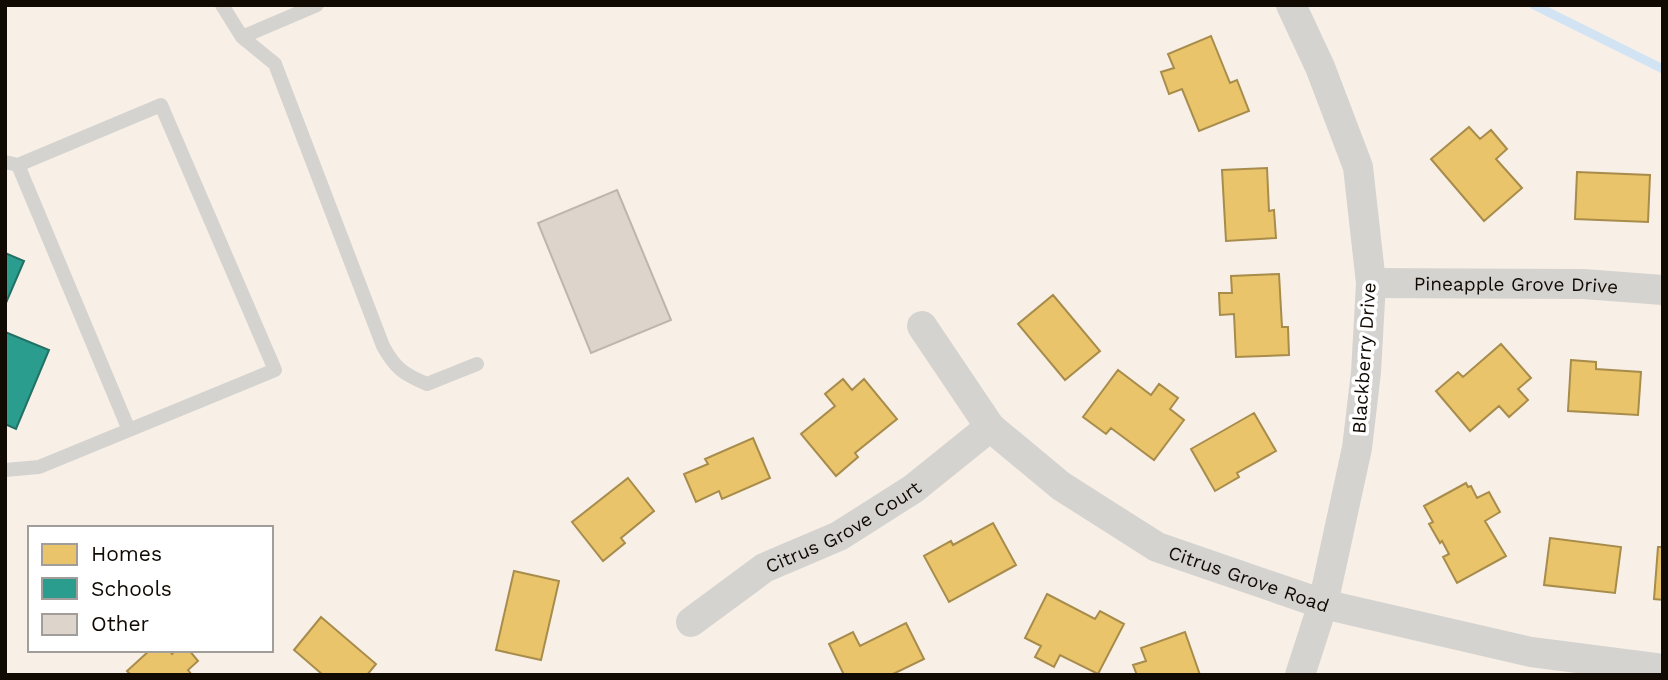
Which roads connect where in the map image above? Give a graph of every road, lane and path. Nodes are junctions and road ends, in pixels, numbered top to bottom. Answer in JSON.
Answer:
{"nodes":[{"id":1,"x":222,"y":5,"type":"edge"},
{"id":2,"x":317,"y":5,"type":"edge"},
{"id":3,"x":1291,"y":5,"type":"edge"},
{"id":4,"x":242,"y":37,"type":"junction"},
{"id":5,"x":11,"y":163,"type":"edge"},
{"id":6,"x":1371,"y":283,"type":"junction"},
{"id":7,"x":1663,"y":290,"type":"edge"},
{"id":8,"x":922,"y":326,"type":"dead end"},
{"id":9,"x":477,"y":363,"type":"dead end"},
{"id":10,"x":990,"y":427,"type":"junction"},
{"id":11,"x":129,"y":430,"type":"junction"},
{"id":12,"x":5,"y":470,"type":"edge"},
{"id":13,"x":1323,"y":604,"type":"junction"},
{"id":14,"x":691,"y":622,"type":"dead end"},
{"id":15,"x":1659,"y":671,"type":"edge"},
{"id":16,"x":1300,"y":675,"type":"edge"}],
"edges":[{"from":1,"to":4,"type":"lane"},
{"from":2,"to":4,"type":"lane"},
{"from":3,"to":6,"type":"street","name":"Blackberry Drive"},
{"from":4,"to":9,"type":"lane"},
{"from":5,"to":11,"type":"lane"},
{"from":5,"to":11,"type":"lane"},
{"from":6,"to":7,"type":"street","name":"Pineapple Grove Drive"},
{"from":6,"to":13,"type":"street","name":"Blackberry Drive"},
{"from":8,"to":10,"type":"street","name":"Citrus Grove Road"},
{"from":10,"to":13,"type":"street","name":"Citrus Grove Road"},
{"from":10,"to":14,"type":"street","name":"Citrus Grove Court"},
{"from":11,"to":12,"type":"lane"},
{"from":13,"to":15,"type":"street","name":"Citrus Grove Road"},
{"from":13,"to":16,"type":"street","name":"Blackberry Drive"}]}
